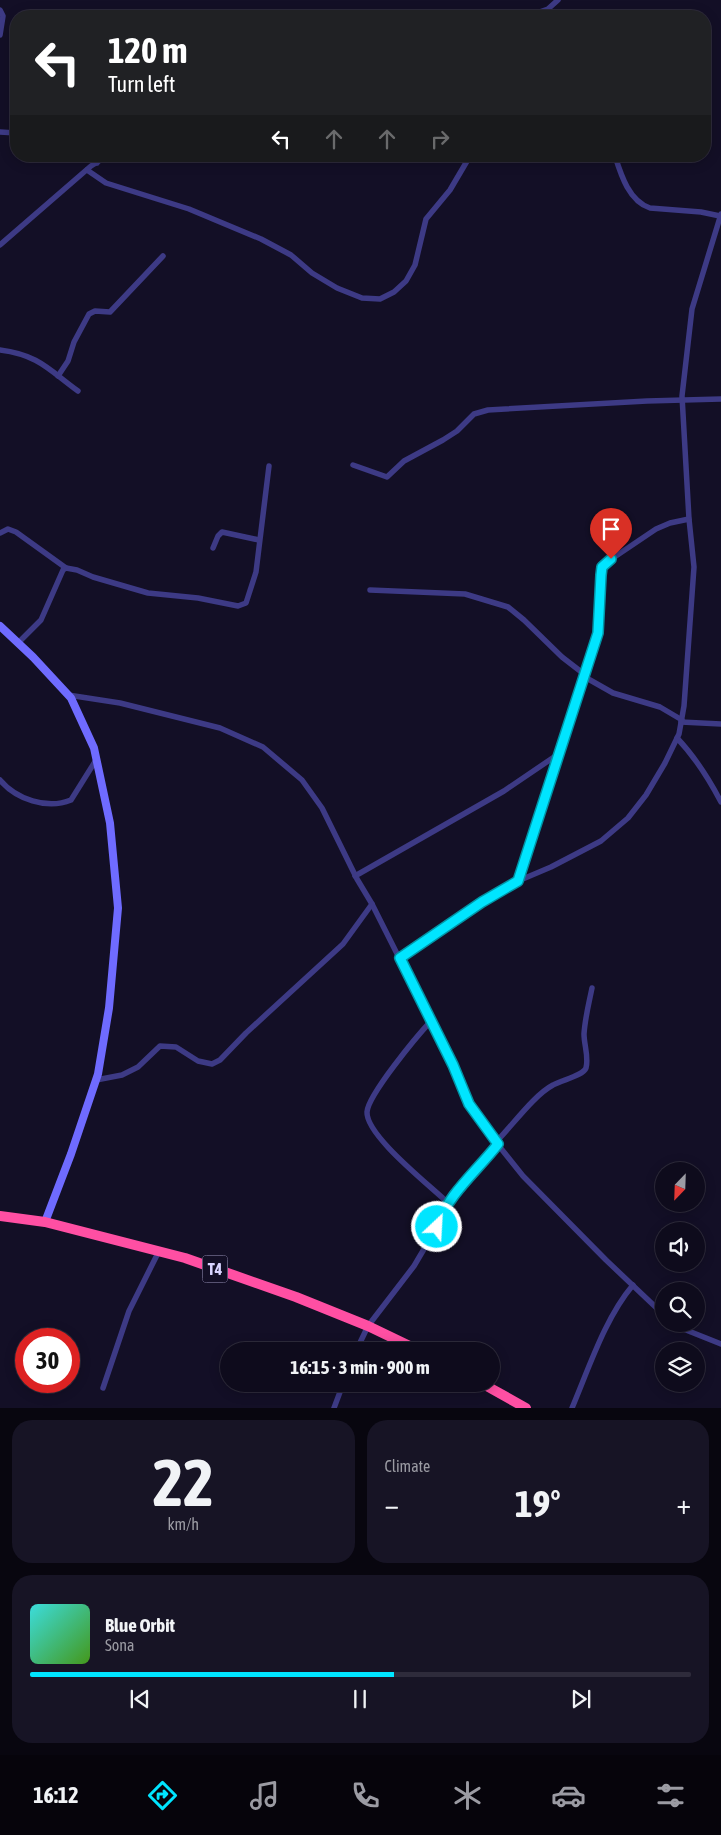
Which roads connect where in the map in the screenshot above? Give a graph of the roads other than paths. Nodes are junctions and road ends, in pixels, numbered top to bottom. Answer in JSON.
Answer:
{"nodes":[{"id":1,"x":558,"y":0,"type":"edge"},
{"id":2,"x":0,"y":10,"type":"edge"},
{"id":3,"x":545,"y":10,"type":"edge"},
{"id":4,"x":0,"y":35,"type":"edge"},
{"id":5,"x":466,"y":162,"type":"edge"},
{"id":6,"x":617,"y":162,"type":"edge"},
{"id":7,"x":96,"y":163,"type":"edge"},
{"id":8,"x":87,"y":170,"type":"junction"},
{"id":9,"x":720,"y":215,"type":"edge"},
{"id":10,"x":0,"y":245,"type":"edge"},
{"id":11,"x":162,"y":256,"type":"dead end"},
{"id":12,"x":0,"y":350,"type":"edge"},
{"id":13,"x":58,"y":376,"type":"junction"},
{"id":14,"x":78,"y":392,"type":"dead end"},
{"id":15,"x":721,"y":399,"type":"edge"},
{"id":16,"x":683,"y":400,"type":"junction"},
{"id":17,"x":353,"y":465,"type":"dead end"},
{"id":18,"x":269,"y":466,"type":"dead end"},
{"id":19,"x":689,"y":519,"type":"junction"},
{"id":20,"x":0,"y":533,"type":"edge"},
{"id":21,"x":260,"y":540,"type":"junction"},
{"id":22,"x":213,"y":548,"type":"dead end"},
{"id":23,"x":66,"y":568,"type":"junction"},
{"id":24,"x":370,"y":590,"type":"dead end"},
{"id":25,"x":0,"y":626,"type":"edge"},
{"id":26,"x":18,"y":644,"type":"junction"},
{"id":27,"x":583,"y":675,"type":"junction"},
{"id":28,"x":68,"y":695,"type":"junction"},
{"id":29,"x":681,"y":721,"type":"junction"},
{"id":30,"x":721,"y":724,"type":"edge"},
{"id":31,"x":677,"y":738,"type":"junction"},
{"id":32,"x":557,"y":755,"type":"junction"},
{"id":33,"x":96,"y":760,"type":"junction"},
{"id":34,"x":0,"y":780,"type":"edge"},
{"id":35,"x":721,"y":802,"type":"edge"},
{"id":36,"x":355,"y":876,"type":"junction"},
{"id":37,"x":518,"y":881,"type":"junction"},
{"id":38,"x":372,"y":904,"type":"junction"},
{"id":39,"x":400,"y":958,"type":"junction"},
{"id":40,"x":592,"y":988,"type":"dead end"},
{"id":41,"x":431,"y":1021,"type":"junction"},
{"id":42,"x":96,"y":1080,"type":"junction"},
{"id":43,"x":497,"y":1143,"type":"junction"},
{"id":44,"x":448,"y":1203,"type":"junction"},
{"id":45,"x":1,"y":1218,"type":"edge"},
{"id":46,"x":45,"y":1222,"type":"junction"},
{"id":47,"x":159,"y":1251,"type":"junction"},
{"id":48,"x":633,"y":1285,"type":"junction"},
{"id":49,"x":655,"y":1307,"type":"edge"},
{"id":50,"x":368,"y":1326,"type":"junction"},
{"id":51,"x":692,"y":1332,"type":"edge"},
{"id":52,"x":360,"y":1342,"type":"edge"},
{"id":53,"x":401,"y":1342,"type":"edge"},
{"id":54,"x":721,"y":1344,"type":"edge"},
{"id":55,"x":103,"y":1388,"type":"dead end"},
{"id":56,"x":340,"y":1392,"type":"edge"},
{"id":57,"x":497,"y":1392,"type":"edge"},
{"id":58,"x":334,"y":1408,"type":"edge"},
{"id":59,"x":526,"y":1408,"type":"edge"},
{"id":60,"x":572,"y":1408,"type":"edge"}],
"edges":[{"from":1,"to":3,"type":"street"},
{"from":2,"to":4,"type":"street"},
{"from":5,"to":8,"type":"street"},
{"from":6,"to":9,"type":"street"},
{"from":7,"to":8,"type":"street"},
{"from":8,"to":10,"type":"street"},
{"from":9,"to":16,"type":"street"},
{"from":11,"to":13,"type":"street"},
{"from":12,"to":13,"type":"street"},
{"from":13,"to":14,"type":"street"},
{"from":15,"to":16,"type":"street"},
{"from":16,"to":17,"type":"street"},
{"from":16,"to":19,"type":"street"},
{"from":18,"to":21,"type":"street"},
{"from":19,"to":27,"type":"street"},
{"from":19,"to":29,"type":"street"},
{"from":20,"to":23,"type":"street"},
{"from":21,"to":22,"type":"street"},
{"from":21,"to":23,"type":"street"},
{"from":23,"to":26,"type":"street"},
{"from":24,"to":27,"type":"street"},
{"from":25,"to":26,"type":"main road"},
{"from":26,"to":28,"type":"main road"},
{"from":27,"to":29,"type":"street"},
{"from":27,"to":32,"type":"street"},
{"from":28,"to":33,"type":"main road"},
{"from":28,"to":36,"type":"street"},
{"from":29,"to":30,"type":"street"},
{"from":29,"to":31,"type":"street"},
{"from":31,"to":35,"type":"street"},
{"from":31,"to":37,"type":"street"},
{"from":32,"to":36,"type":"street"},
{"from":32,"to":37,"type":"street"},
{"from":33,"to":34,"type":"street"},
{"from":33,"to":42,"type":"main road"},
{"from":36,"to":38,"type":"street"},
{"from":37,"to":39,"type":"street"},
{"from":38,"to":39,"type":"street"},
{"from":38,"to":42,"type":"street"},
{"from":39,"to":41,"type":"street"},
{"from":40,"to":43,"type":"street"},
{"from":41,"to":43,"type":"street"},
{"from":41,"to":44,"type":"street"},
{"from":42,"to":46,"type":"main road"},
{"from":43,"to":44,"type":"street"},
{"from":43,"to":48,"type":"street"},
{"from":44,"to":50,"type":"street"},
{"from":45,"to":46,"type":"highway","number":"T4"},
{"from":46,"to":47,"type":"highway","number":"T4"},
{"from":47,"to":50,"type":"highway","number":"T4"},
{"from":47,"to":55,"type":"street"},
{"from":48,"to":49,"type":"street"},
{"from":48,"to":60,"type":"street"},
{"from":50,"to":52,"type":"street"},
{"from":50,"to":53,"type":"highway","number":"T4"},
{"from":51,"to":54,"type":"street"},
{"from":56,"to":58,"type":"street"},
{"from":57,"to":59,"type":"highway"}]}
